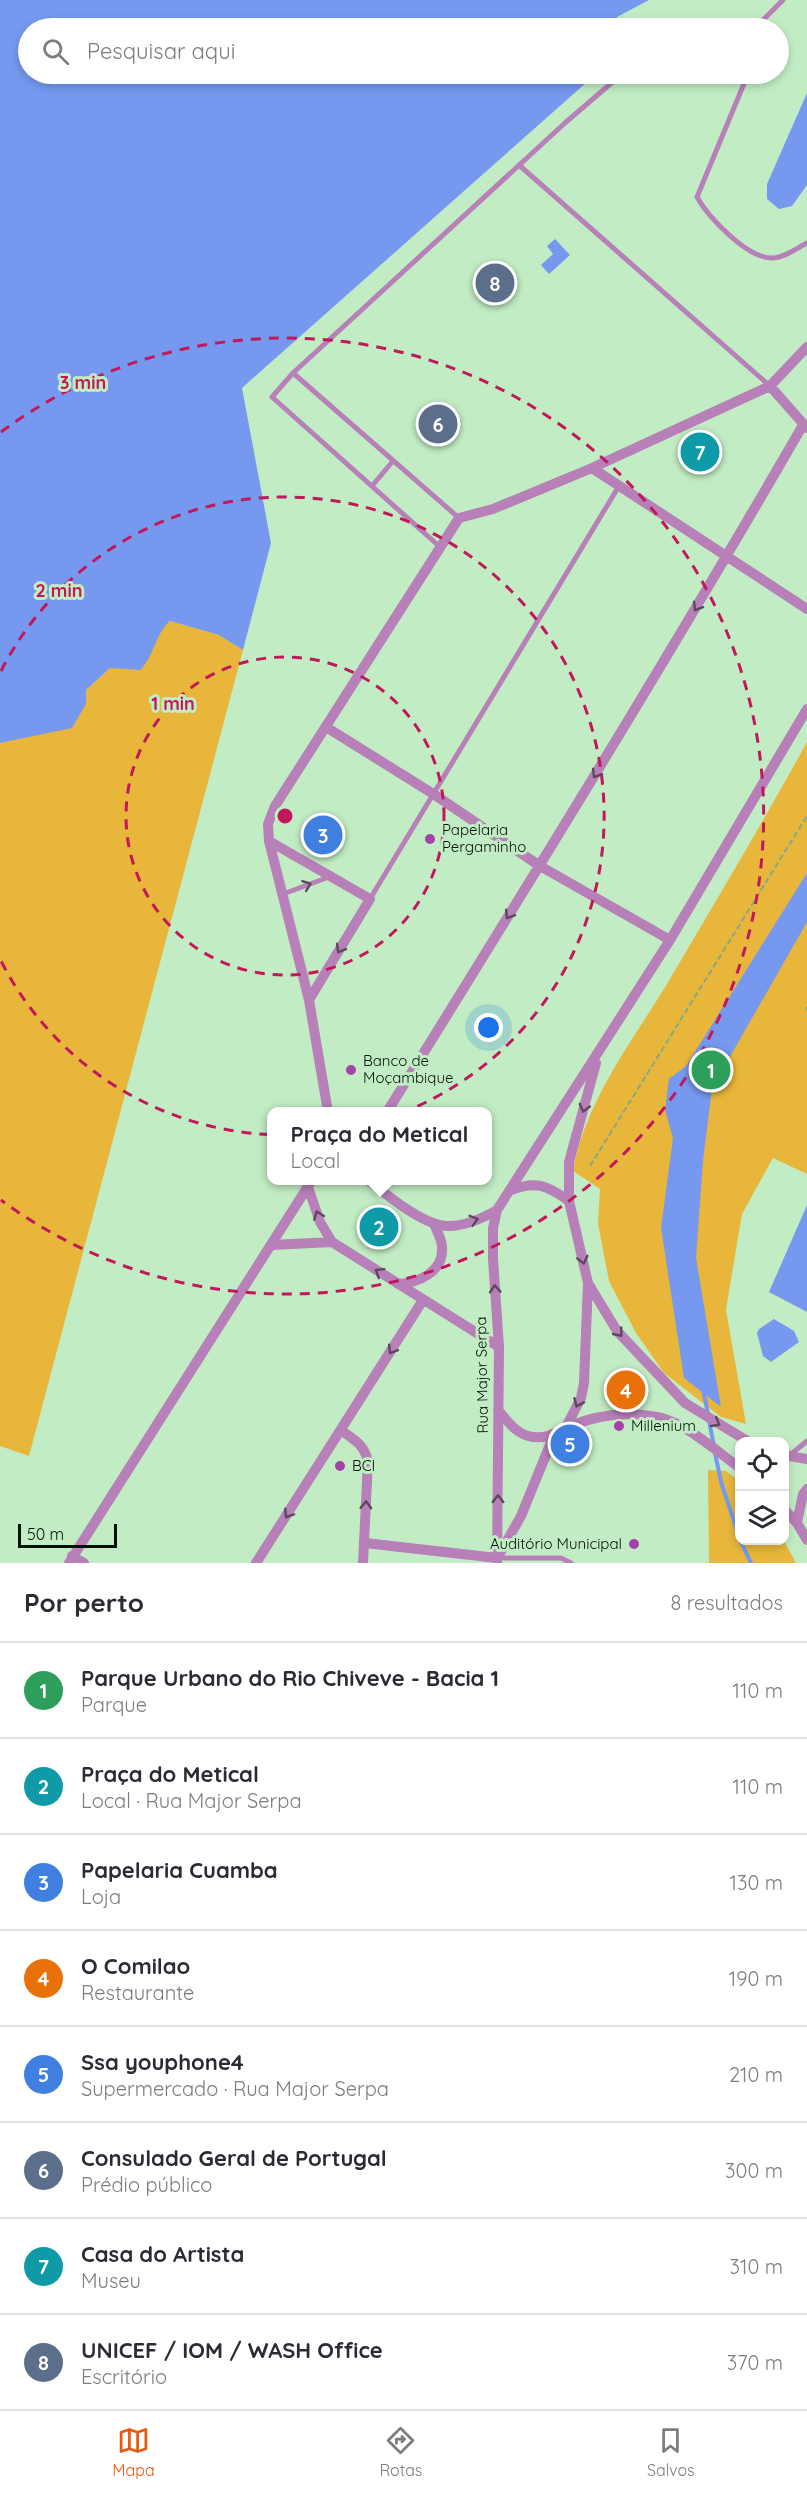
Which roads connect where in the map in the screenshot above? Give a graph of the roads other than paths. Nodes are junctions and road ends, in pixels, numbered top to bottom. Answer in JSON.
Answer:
{"nodes":[{"id":1,"x":783,"y":0,"type":"edge"},
{"id":2,"x":765,"y":18,"type":"edge"},
{"id":3,"x":611,"y":84,"type":"edge"},
{"id":4,"x":744,"y":84,"type":"edge"},
{"id":5,"x":519,"y":165,"type":"junction"},
{"id":6,"x":807,"y":243,"type":"edge"},
{"id":7,"x":807,"y":347,"type":"edge"},
{"id":8,"x":293,"y":373,"type":"junction"},
{"id":9,"x":770,"y":386,"type":"junction"},
{"id":10,"x":805,"y":427,"type":"edge"},
{"id":11,"x":393,"y":461,"type":"junction"},
{"id":12,"x":592,"y":468,"type":"junction"},
{"id":13,"x":372,"y":486,"type":"junction"},
{"id":14,"x":619,"y":486,"type":"junction"},
{"id":15,"x":459,"y":518,"type":"junction"},
{"id":16,"x":440,"y":547,"type":"junction"},
{"id":17,"x":727,"y":557,"type":"junction"},
{"id":18,"x":807,"y":609,"type":"edge"},
{"id":19,"x":807,"y":710,"type":"edge"},
{"id":20,"x":326,"y":728,"type":"junction"},
{"id":21,"x":435,"y":795,"type":"junction"},
{"id":22,"x":269,"y":841,"type":"junction"},
{"id":23,"x":540,"y":866,"type":"junction"},
{"id":24,"x":332,"y":876,"type":"junction"},
{"id":25,"x":282,"y":894,"type":"junction"},
{"id":26,"x":370,"y":899,"type":"junction"},
{"id":27,"x":670,"y":940,"type":"junction"},
{"id":28,"x":309,"y":1000,"type":"junction"},
{"id":29,"x":599,"y":1051,"type":"junction"},
{"id":30,"x":327,"y":1107,"type":"edge"},
{"id":31,"x":390,"y":1107,"type":"edge"},
{"id":32,"x":309,"y":1185,"type":"edge"},
{"id":33,"x":310,"y":1185,"type":"edge"},
{"id":34,"x":374,"y":1185,"type":"edge"},
{"id":35,"x":509,"y":1191,"type":"junction"},
{"id":36,"x":569,"y":1201,"type":"junction"},
{"id":37,"x":497,"y":1210,"type":"junction"},
{"id":38,"x":434,"y":1224,"type":"junction"},
{"id":39,"x":332,"y":1242,"type":"junction"},
{"id":40,"x":272,"y":1245,"type":"junction"},
{"id":41,"x":588,"y":1283,"type":"junction"},
{"id":42,"x":398,"y":1284,"type":"junction"},
{"id":43,"x":423,"y":1300,"type":"junction"},
{"id":44,"x":499,"y":1347,"type":"junction"},
{"id":45,"x":498,"y":1410,"type":"junction"},
{"id":46,"x":566,"y":1427,"type":"junction"},
{"id":47,"x":342,"y":1431,"type":"junction"},
{"id":48,"x":554,"y":1436,"type":"junction"},
{"id":49,"x":741,"y":1437,"type":"edge"},
{"id":50,"x":807,"y":1441,"type":"edge"},
{"id":51,"x":789,"y":1454,"type":"edge"},
{"id":52,"x":789,"y":1456,"type":"edge"},
{"id":53,"x":807,"y":1459,"type":"edge"},
{"id":54,"x":735,"y":1465,"type":"edge"},
{"id":55,"x":807,"y":1489,"type":"edge"},
{"id":56,"x":789,"y":1514,"type":"edge"},
{"id":57,"x":797,"y":1523,"type":"junction"},
{"id":58,"x":807,"y":1540,"type":"edge"},
{"id":59,"x":365,"y":1544,"type":"junction"},
{"id":60,"x":70,"y":1560,"type":"edge"},
{"id":61,"x":497,"y":1560,"type":"edge"},
{"id":62,"x":84,"y":1563,"type":"edge"},
{"id":63,"x":256,"y":1563,"type":"edge"},
{"id":64,"x":363,"y":1563,"type":"edge"},
{"id":65,"x":571,"y":1563,"type":"edge"}],
"edges":[{"from":1,"to":2,"type":"lane"},
{"from":3,"to":5,"type":"lane"},
{"from":4,"to":6,"type":"lane"},
{"from":5,"to":8,"type":"lane"},
{"from":5,"to":9,"type":"lane"},
{"from":7,"to":9,"type":"street"},
{"from":8,"to":11,"type":"lane"},
{"from":8,"to":13,"type":"lane"},
{"from":9,"to":10,"type":"street"},
{"from":9,"to":12,"type":"street"},
{"from":10,"to":17,"type":"street"},
{"from":11,"to":13,"type":"lane"},
{"from":11,"to":15,"type":"lane"},
{"from":12,"to":14,"type":"street"},
{"from":12,"to":15,"type":"street"},
{"from":13,"to":16,"type":"lane"},
{"from":14,"to":17,"type":"street"},
{"from":14,"to":21,"type":"lane"},
{"from":15,"to":16,"type":"street"},
{"from":16,"to":20,"type":"street"},
{"from":17,"to":18,"type":"street"},
{"from":17,"to":23,"type":"street","one_way":true},
{"from":19,"to":27,"type":"street","name":"Rua Major Serpa"},
{"from":20,"to":21,"type":"street"},
{"from":20,"to":22,"type":"street"},
{"from":21,"to":23,"type":"street"},
{"from":21,"to":26,"type":"lane"},
{"from":22,"to":24,"type":"street"},
{"from":22,"to":25,"type":"street"},
{"from":23,"to":27,"type":"street"},
{"from":23,"to":31,"type":"street","one_way":true},
{"from":25,"to":24,"type":"lane","one_way":true},
{"from":24,"to":26,"type":"street"},
{"from":25,"to":28,"type":"street"},
{"from":26,"to":28,"type":"street","one_way":true},
{"from":27,"to":29,"type":"street","name":"Rua Major Serpa"},
{"from":28,"to":30,"type":"street"},
{"from":29,"to":35,"type":"street","name":"Rua Major Serpa"},
{"from":29,"to":36,"type":"street","one_way":true},
{"from":32,"to":40,"type":"street"},
{"from":39,"to":33,"type":"street","one_way":true},
{"from":34,"to":38,"type":"street"},
{"from":35,"to":36,"type":"street"},
{"from":35,"to":37,"type":"street","name":"Rua Major Serpa"},
{"from":36,"to":41,"type":"street","one_way":true},
{"from":38,"to":37,"type":"street","one_way":true},
{"from":44,"to":37,"type":"street","name":"Rua Major Serpa","one_way":true},
{"from":38,"to":42,"type":"street"},
{"from":39,"to":40,"type":"street"},
{"from":42,"to":39,"type":"street","one_way":true},
{"from":40,"to":60,"type":"street"},
{"from":41,"to":46,"type":"street","one_way":true},
{"from":41,"to":49,"type":"street","one_way":true},
{"from":42,"to":43,"type":"street"},
{"from":43,"to":44,"type":"street"},
{"from":43,"to":47,"type":"street","one_way":true},
{"from":44,"to":45,"type":"street","name":"Rua Major Serpa"},
{"from":45,"to":48,"type":"street"},
{"from":61,"to":45,"type":"street","name":"Rua Major Serpa","one_way":true},
{"from":46,"to":48,"type":"street"},
{"from":46,"to":54,"type":"street"},
{"from":59,"to":47,"type":"street","one_way":true},
{"from":47,"to":63,"type":"street","one_way":true},
{"from":48,"to":61,"type":"street"},
{"from":50,"to":51,"type":"lane"},
{"from":52,"to":53,"type":"street"},
{"from":55,"to":57,"type":"street"},
{"from":56,"to":57,"type":"street"},
{"from":57,"to":58,"type":"street"},
{"from":59,"to":61,"type":"street"},
{"from":59,"to":64,"type":"street"},
{"from":60,"to":62,"type":"street"},
{"from":61,"to":65,"type":"lane"}]}
